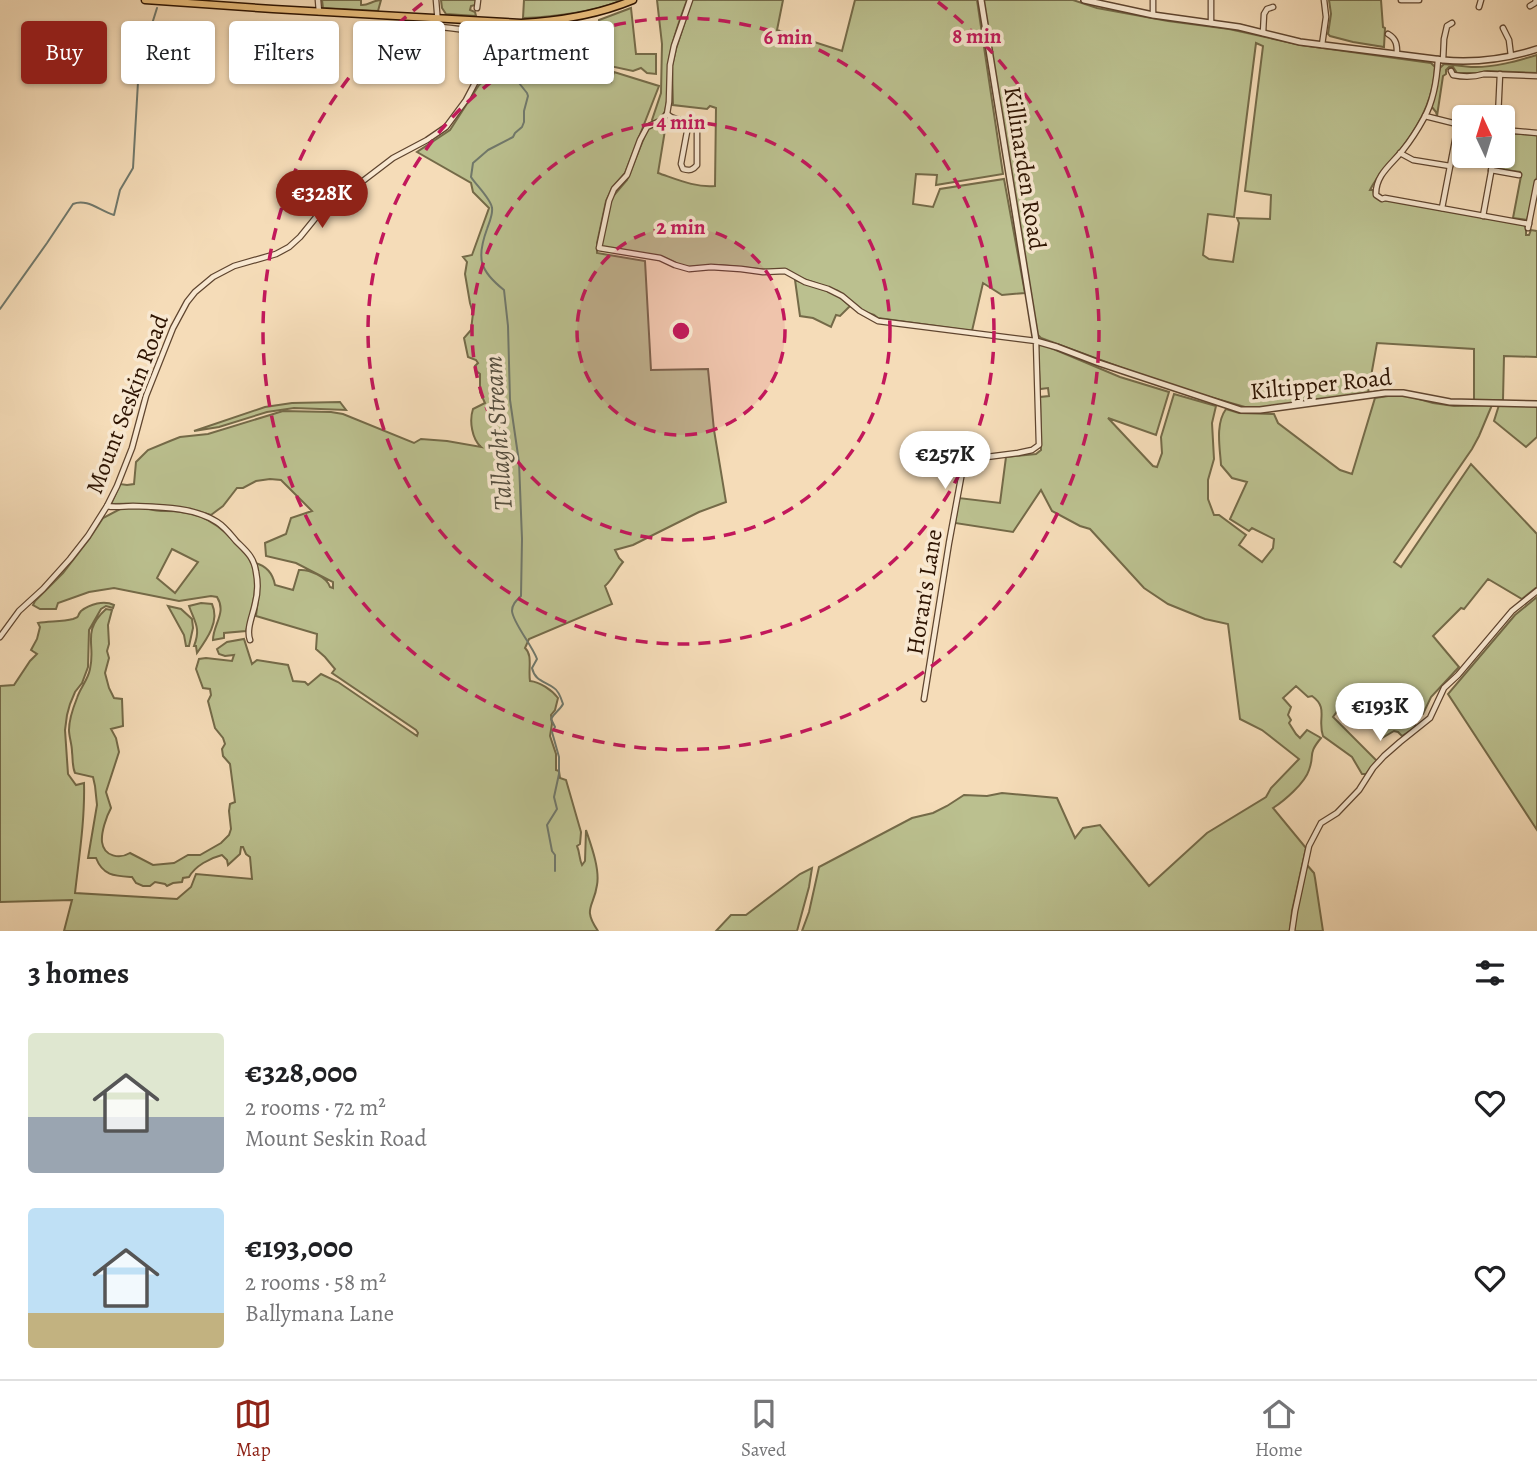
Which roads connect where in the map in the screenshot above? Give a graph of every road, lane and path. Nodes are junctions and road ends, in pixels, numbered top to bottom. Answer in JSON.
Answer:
{"nodes":[{"id":1,"x":145,"y":0,"type":"edge"},
{"id":2,"x":318,"y":0,"type":"edge"},
{"id":3,"x":436,"y":0,"type":"edge"},
{"id":4,"x":478,"y":0,"type":"edge"},
{"id":5,"x":633,"y":0,"type":"edge"},
{"id":6,"x":690,"y":0,"type":"edge"},
{"id":7,"x":981,"y":0,"type":"edge"},
{"id":8,"x":1084,"y":0,"type":"edge"},
{"id":9,"x":1153,"y":0,"type":"edge"},
{"id":10,"x":1211,"y":0,"type":"edge"},
{"id":11,"x":1324,"y":0,"type":"edge"},
{"id":12,"x":1401,"y":0,"type":"edge"},
{"id":13,"x":1419,"y":0,"type":"edge"},
{"id":14,"x":1481,"y":0,"type":"edge"},
{"id":15,"x":1536,"y":0,"type":"edge"},
{"id":16,"x":1101,"y":2,"type":"edge"},
{"id":17,"x":1530,"y":6,"type":"dead end"},
{"id":18,"x":1273,"y":7,"type":"dead end"},
{"id":19,"x":1479,"y":7,"type":"dead end"},
{"id":20,"x":477,"y":8,"type":"dead end"},
{"id":21,"x":319,"y":12,"type":"junction"},
{"id":22,"x":1153,"y":15,"type":"junction"},
{"id":23,"x":438,"y":18,"type":"junction"},
{"id":24,"x":490,"y":21,"type":"edge"},
{"id":25,"x":552,"y":21,"type":"edge"},
{"id":26,"x":1212,"y":23,"type":"junction"},
{"id":27,"x":1452,"y":23,"type":"dead end"},
{"id":28,"x":1503,"y":28,"type":"dead end"},
{"id":29,"x":1263,"y":33,"type":"junction"},
{"id":30,"x":1388,"y":34,"type":"dead end"},
{"id":31,"x":1322,"y":45,"type":"junction"},
{"id":32,"x":1537,"y":49,"type":"edge"},
{"id":33,"x":1397,"y":54,"type":"junction"},
{"id":34,"x":1511,"y":56,"type":"junction"},
{"id":35,"x":1441,"y":59,"type":"junction"},
{"id":36,"x":1451,"y":71,"type":"dead end"},
{"id":37,"x":1500,"y":74,"type":"junction"},
{"id":38,"x":1537,"y":76,"type":"edge"},
{"id":39,"x":474,"y":84,"type":"edge"},
{"id":40,"x":1499,"y":105,"type":"edge"},
{"id":41,"x":667,"y":114,"type":"junction"},
{"id":42,"x":1425,"y":116,"type":"junction"},
{"id":43,"x":689,"y":121,"type":"junction"},
{"id":44,"x":1452,"y":123,"type":"edge"},
{"id":45,"x":1516,"y":131,"type":"edge"},
{"id":46,"x":1537,"y":133,"type":"edge"},
{"id":47,"x":1400,"y":153,"type":"junction"},
{"id":48,"x":1452,"y":156,"type":"edge"},
{"id":49,"x":1450,"y":166,"type":"junction"},
{"id":50,"x":1492,"y":170,"type":"joint"},
{"id":51,"x":1519,"y":175,"type":"dead end"},
{"id":52,"x":1537,"y":182,"type":"edge"},
{"id":53,"x":1442,"y":208,"type":"junction"},
{"id":54,"x":1483,"y":216,"type":"junction"},
{"id":55,"x":1036,"y":341,"type":"junction"},
{"id":56,"x":1537,"y":404,"type":"edge"},
{"id":57,"x":107,"y":506,"type":"junction"},
{"id":58,"x":1537,"y":592,"type":"edge"},
{"id":59,"x":0,"y":637,"type":"edge"},
{"id":60,"x":250,"y":640,"type":"dead end"},
{"id":61,"x":924,"y":699,"type":"dead end"},
{"id":62,"x":1292,"y":931,"type":"edge"}],
"edges":[{"from":1,"to":21,"type":"main road"},
{"from":2,"to":21,"type":"street"},
{"from":3,"to":23,"type":"street"},
{"from":4,"to":20,"type":"street"},
{"from":5,"to":25,"type":"main road"},
{"from":6,"to":41,"type":"street"},
{"from":7,"to":55,"type":"street","name":"Killinarden Road"},
{"from":8,"to":16,"type":"street"},
{"from":9,"to":22,"type":"street"},
{"from":10,"to":26,"type":"street"},
{"from":11,"to":31,"type":"street"},
{"from":12,"to":13,"type":"street"},
{"from":14,"to":19,"type":"street"},
{"from":15,"to":17,"type":"street"},
{"from":16,"to":22,"type":"street"},
{"from":18,"to":29,"type":"street"},
{"from":21,"to":23,"type":"main road"},
{"from":22,"to":26,"type":"street"},
{"from":23,"to":24,"type":"main road"},
{"from":26,"to":29,"type":"street"},
{"from":27,"to":35,"type":"street"},
{"from":28,"to":34,"type":"street"},
{"from":29,"to":31,"type":"street"},
{"from":30,"to":33,"type":"street"},
{"from":31,"to":33,"type":"street"},
{"from":32,"to":34,"type":"street"},
{"from":33,"to":35,"type":"street"},
{"from":34,"to":35,"type":"street"},
{"from":35,"to":42,"type":"street"},
{"from":36,"to":37,"type":"street"},
{"from":37,"to":38,"type":"street"},
{"from":37,"to":40,"type":"street"},
{"from":39,"to":57,"type":"street","name":"Mount Seskin Road"},
{"from":41,"to":43,"type":"street"},
{"from":41,"to":55,"type":"street"},
{"from":42,"to":44,"type":"street"},
{"from":42,"to":47,"type":"street"},
{"from":43,"to":43,"type":"street"},
{"from":45,"to":46,"type":"street"},
{"from":47,"to":49,"type":"street"},
{"from":47,"to":53,"type":"street"},
{"from":48,"to":49,"type":"street"},
{"from":49,"to":53,"type":"street"},
{"from":50,"to":51,"type":"street"},
{"from":50,"to":54,"type":"street"},
{"from":52,"to":54,"type":"street"},
{"from":53,"to":54,"type":"street"},
{"from":55,"to":56,"type":"street","name":"Kiltipper Road"},
{"from":55,"to":61,"type":"street","name":"Horan's Lane"},
{"from":57,"to":59,"type":"street","name":"Mount Seskin Road"},
{"from":57,"to":60,"type":"street"},
{"from":58,"to":62,"type":"street"}]}
